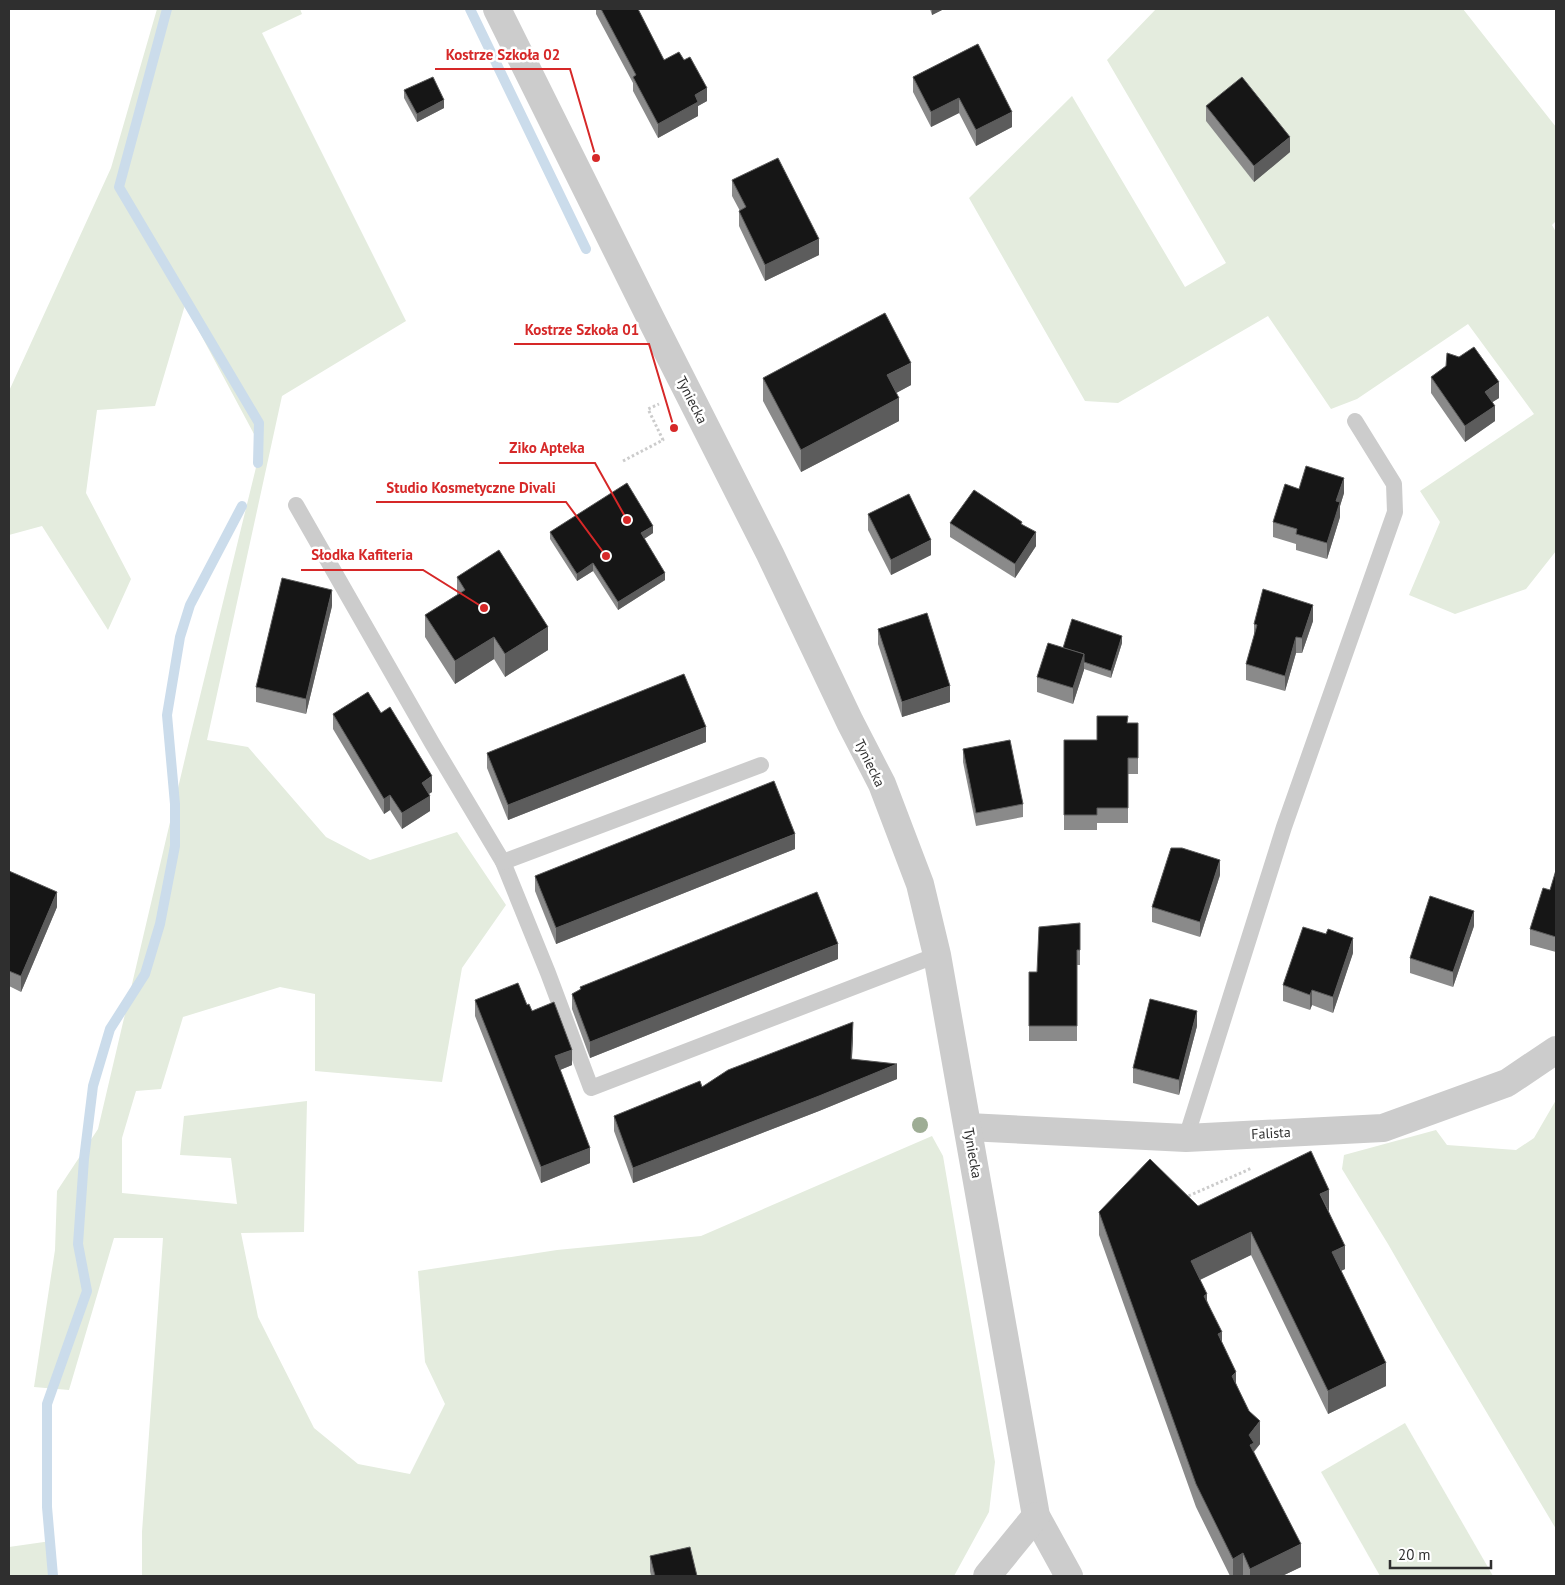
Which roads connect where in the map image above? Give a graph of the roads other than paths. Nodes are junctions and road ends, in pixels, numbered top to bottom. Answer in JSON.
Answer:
{"nodes":[{"id":1,"x":497,"y":9,"type":"edge"},
{"id":2,"x":1355,"y":421,"type":"dead end"},
{"id":3,"x":296,"y":505,"type":"dead end"},
{"id":4,"x":761,"y":764,"type":"dead end"},
{"id":5,"x":502,"y":862,"type":"junction"},
{"id":6,"x":937,"y":955,"type":"junction"},
{"id":7,"x":1556,"y":1050,"type":"edge"},
{"id":8,"x":968,"y":1127,"type":"junction"},
{"id":9,"x":1186,"y":1138,"type":"junction"},
{"id":10,"x":1036,"y":1516,"type":"junction"},
{"id":11,"x":987,"y":1576,"type":"edge"},
{"id":12,"x":1068,"y":1576,"type":"edge"}],
"edges":[{"from":1,"to":6,"type":"street","name":"Tyniecka"},
{"from":2,"to":9,"type":"lane"},
{"from":3,"to":5,"type":"lane"},
{"from":4,"to":5,"type":"lane"},
{"from":5,"to":6,"type":"lane"},
{"from":6,"to":8,"type":"street","name":"Tyniecka"},
{"from":7,"to":9,"type":"street","name":"Falista"},
{"from":8,"to":9,"type":"street","name":"Falista"},
{"from":8,"to":10,"type":"street","name":"Tyniecka"},
{"from":10,"to":11,"type":"street"},
{"from":10,"to":12,"type":"street","name":"Tyniecka"}]}
